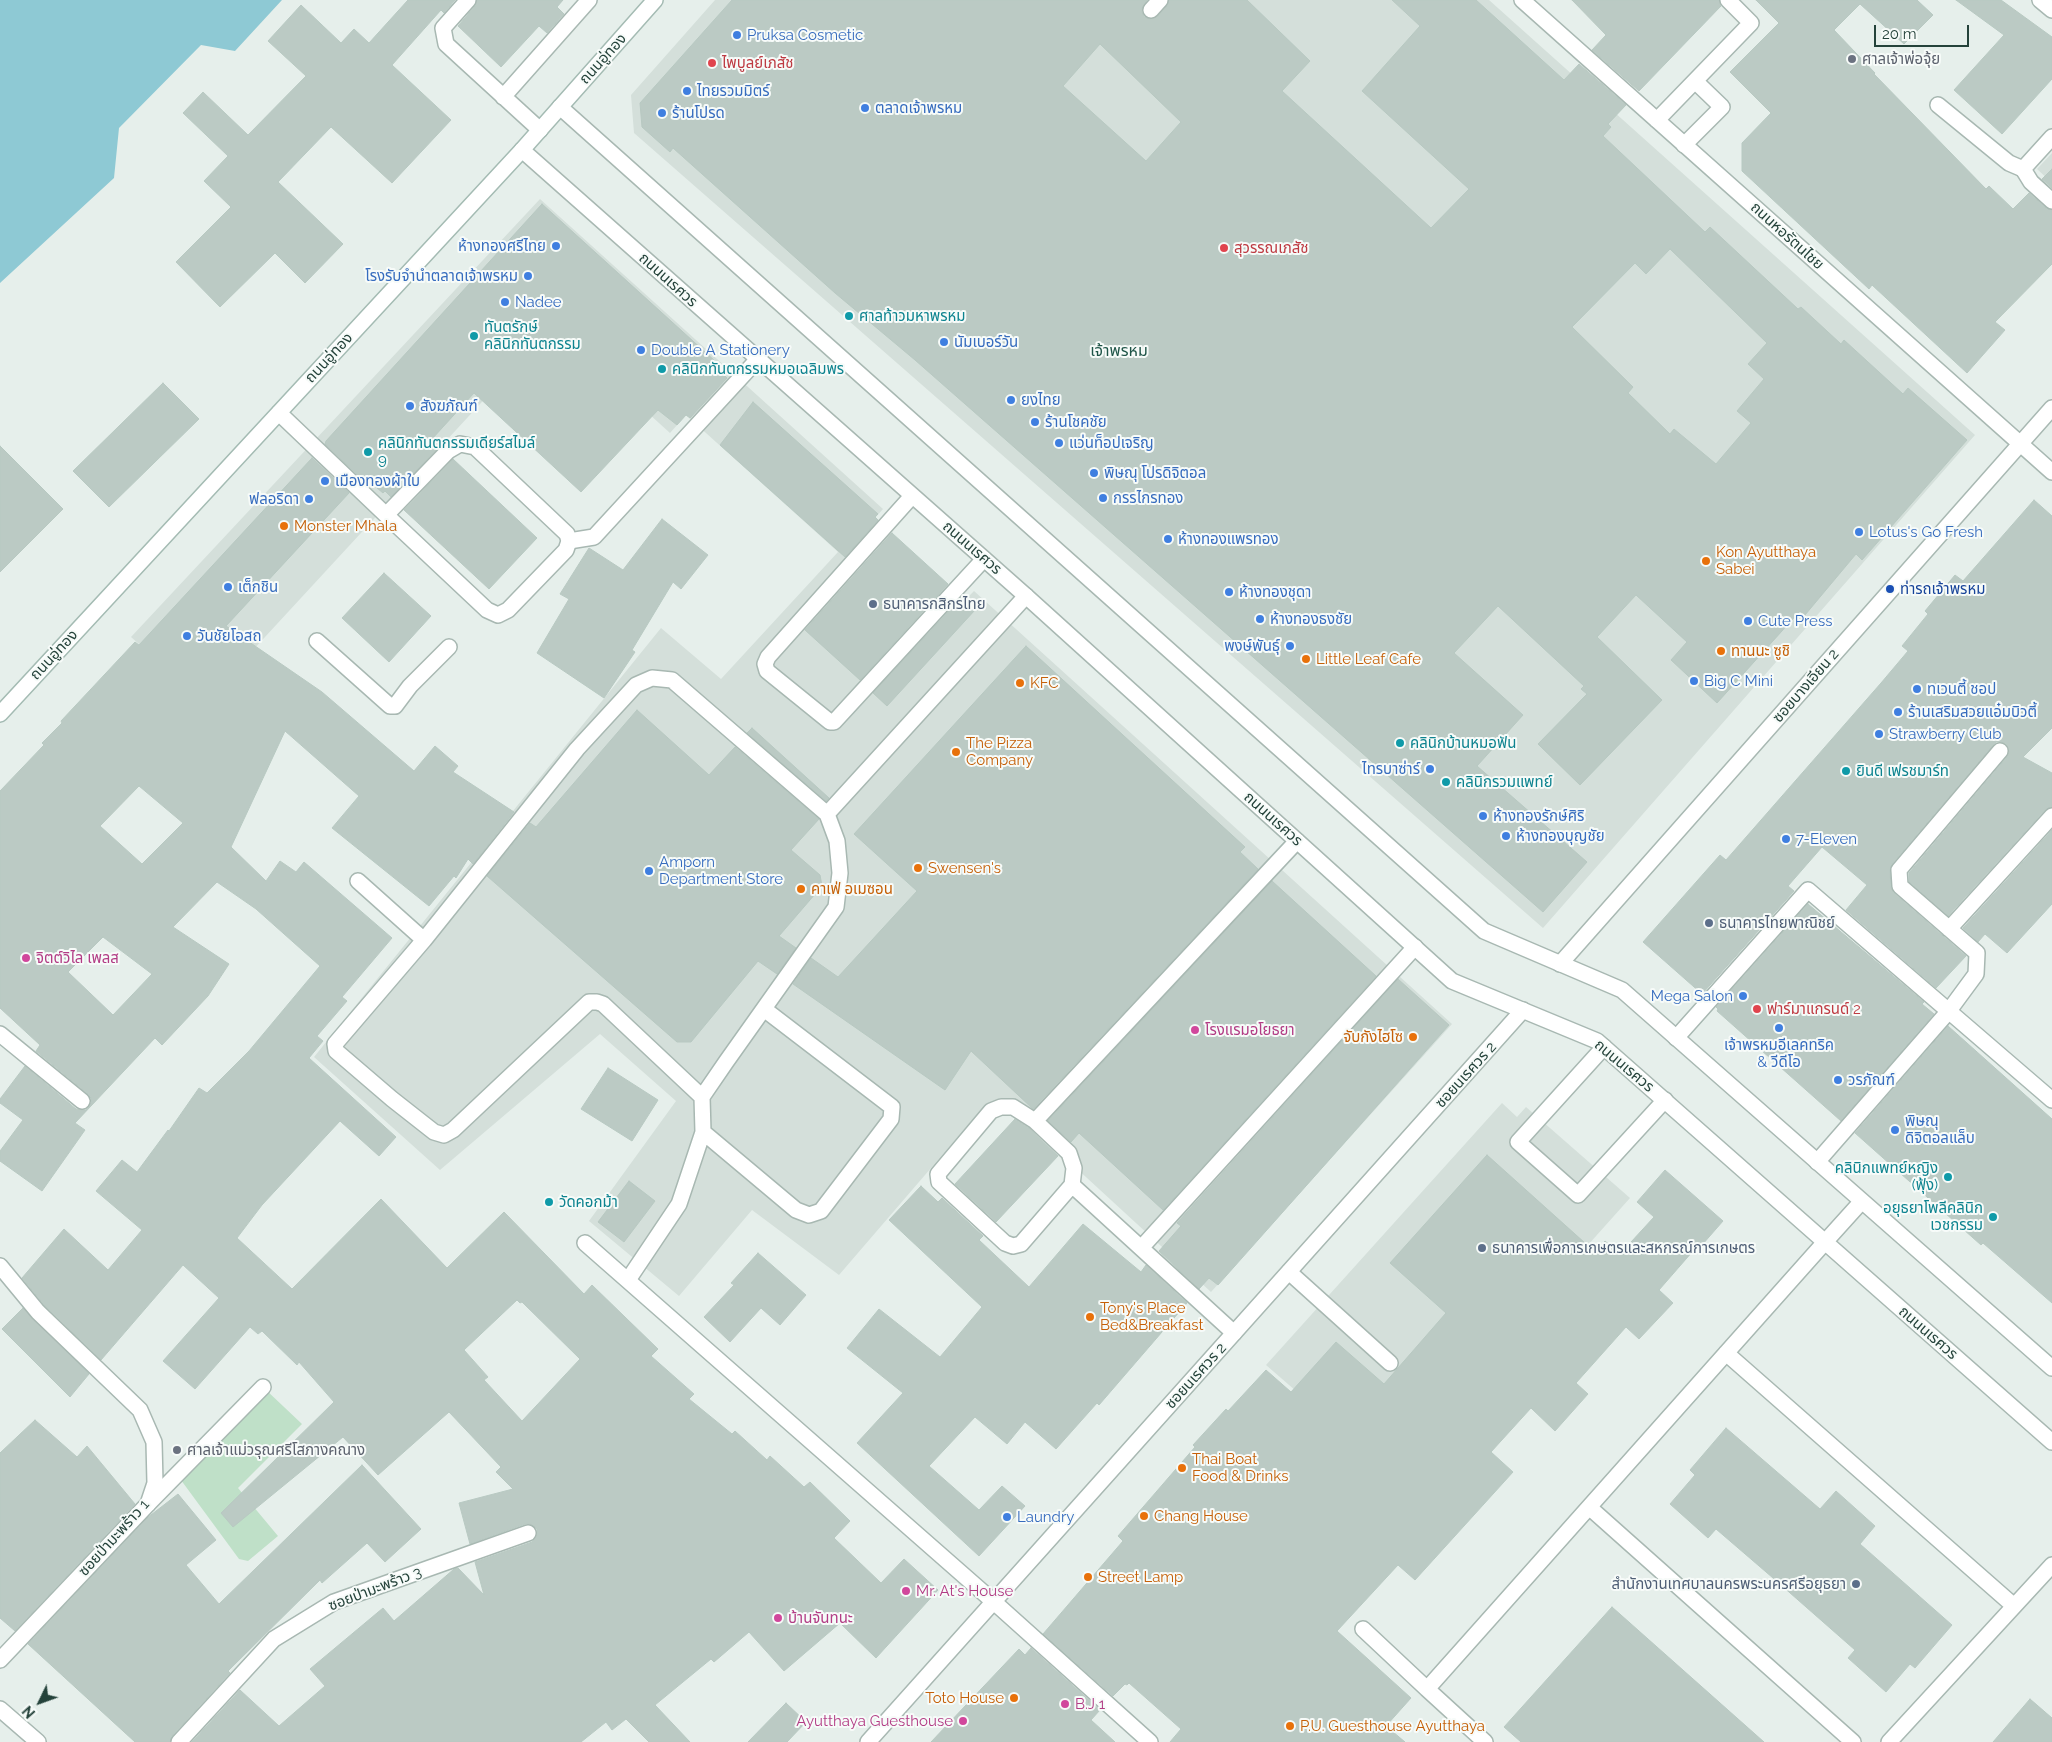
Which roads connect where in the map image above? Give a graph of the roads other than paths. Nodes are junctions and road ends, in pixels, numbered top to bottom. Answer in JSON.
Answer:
{"nodes":[{"id":1,"x":468,"y":0,"type":"edge"},
{"id":2,"x":589,"y":0,"type":"edge"},
{"id":3,"x":655,"y":0,"type":"edge"},
{"id":4,"x":1522,"y":0,"type":"edge"},
{"id":5,"x":1728,"y":0,"type":"edge"},
{"id":6,"x":2040,"y":0,"type":"edge"},
{"id":7,"x":2052,"y":10,"type":"edge"},
{"id":8,"x":1695,"y":81,"type":"junction"},
{"id":9,"x":503,"y":97,"type":"junction"},
{"id":10,"x":1938,"y":105,"type":"dead end"},
{"id":11,"x":560,"y":107,"type":"junction"},
{"id":12,"x":1657,"y":120,"type":"junction"},
{"id":13,"x":540,"y":130,"type":"junction"},
{"id":14,"x":2052,"y":137,"type":"edge"},
{"id":15,"x":1684,"y":145,"type":"junction"},
{"id":16,"x":522,"y":150,"type":"junction"},
{"id":17,"x":2023,"y":169,"type":"junction"},
{"id":18,"x":2052,"y":201,"type":"edge"},
{"id":19,"x":758,"y":359,"type":"junction"},
{"id":20,"x":2052,"y":408,"type":"edge"},
{"id":21,"x":279,"y":413,"type":"junction"},
{"id":22,"x":2020,"y":444,"type":"junction"},
{"id":23,"x":2052,"y":472,"type":"edge"},
{"id":24,"x":912,"y":496,"type":"junction"},
{"id":25,"x":386,"y":515,"type":"junction"},
{"id":26,"x":569,"y":542,"type":"junction"},
{"id":27,"x":984,"y":559,"type":"junction"},
{"id":28,"x":1026,"y":596,"type":"junction"},
{"id":29,"x":317,"y":641,"type":"dead end"},
{"id":30,"x":450,"y":647,"type":"dead end"},
{"id":31,"x":0,"y":714,"type":"edge"},
{"id":32,"x":2000,"y":751,"type":"dead end"},
{"id":33,"x":826,"y":814,"type":"junction"},
{"id":34,"x":2052,"y":816,"type":"edge"},
{"id":35,"x":1297,"y":841,"type":"junction"},
{"id":36,"x":358,"y":881,"type":"dead end"},
{"id":37,"x":1950,"y":929,"type":"junction"},
{"id":38,"x":424,"y":940,"type":"junction"},
{"id":39,"x":1415,"y":947,"type":"junction"},
{"id":40,"x":1560,"y":964,"type":"junction"},
{"id":41,"x":764,"y":1009,"type":"junction"},
{"id":42,"x":1523,"y":1010,"type":"junction"},
{"id":43,"x":1948,"y":1012,"type":"junction"},
{"id":44,"x":0,"y":1034,"type":"edge"},
{"id":45,"x":1676,"y":1038,"type":"junction"},
{"id":46,"x":1604,"y":1047,"type":"junction"},
{"id":47,"x":702,"y":1097,"type":"junction"},
{"id":48,"x":1665,"y":1100,"type":"junction"},
{"id":49,"x":2052,"y":1100,"type":"edge"},
{"id":50,"x":82,"y":1101,"type":"dead end"},
{"id":51,"x":1035,"y":1121,"type":"junction"},
{"id":52,"x":703,"y":1132,"type":"junction"},
{"id":53,"x":1817,"y":1162,"type":"junction"},
{"id":54,"x":1072,"y":1185,"type":"junction"},
{"id":55,"x":1862,"y":1201,"type":"junction"},
{"id":56,"x":1825,"y":1242,"type":"junction"},
{"id":57,"x":585,"y":1243,"type":"dead end"},
{"id":58,"x":1140,"y":1248,"type":"junction"},
{"id":59,"x":0,"y":1266,"type":"edge"},
{"id":60,"x":1289,"y":1272,"type":"junction"},
{"id":61,"x":628,"y":1280,"type":"junction"},
{"id":62,"x":1234,"y":1333,"type":"junction"},
{"id":63,"x":1726,"y":1353,"type":"junction"},
{"id":64,"x":1390,"y":1363,"type":"dead end"},
{"id":65,"x":2052,"y":1368,"type":"edge"},
{"id":66,"x":263,"y":1387,"type":"dead end"},
{"id":67,"x":2052,"y":1442,"type":"edge"},
{"id":68,"x":148,"y":1504,"type":"junction"},
{"id":69,"x":1589,"y":1507,"type":"junction"},
{"id":70,"x":528,"y":1533,"type":"dead end"},
{"id":71,"x":2052,"y":1565,"type":"edge"},
{"id":72,"x":994,"y":1602,"type":"junction"},
{"id":73,"x":2014,"y":1606,"type":"junction"},
{"id":74,"x":1363,"y":1629,"type":"dead end"},
{"id":75,"x":0,"y":1660,"type":"edge"},
{"id":76,"x":1427,"y":1689,"type":"junction"},
{"id":77,"x":0,"y":1709,"type":"edge"},
{"id":78,"x":38,"y":1742,"type":"edge"},
{"id":79,"x":179,"y":1742,"type":"edge"},
{"id":80,"x":868,"y":1742,"type":"edge"},
{"id":81,"x":1150,"y":1742,"type":"edge"},
{"id":82,"x":1485,"y":1742,"type":"edge"},
{"id":83,"x":1853,"y":1742,"type":"edge"},
{"id":84,"x":1889,"y":1742,"type":"edge"}],
"edges":[{"from":1,"to":9,"type":"street"},
{"from":2,"to":9,"type":"street"},
{"from":3,"to":11,"type":"street","name":"ถนนอู่ทอง"},
{"from":4,"to":12,"type":"street","name":"ถนนหอรัตนไชย"},
{"from":5,"to":8,"type":"street"},
{"from":6,"to":7,"type":"street"},
{"from":8,"to":12,"type":"street"},
{"from":8,"to":15,"type":"street"},
{"from":9,"to":13,"type":"street"},
{"from":10,"to":17,"type":"street"},
{"from":11,"to":13,"type":"street","name":"ถนนอู่ทอง"},
{"from":11,"to":40,"type":"street"},
{"from":12,"to":15,"type":"street","name":"ถนนหอรัตนไชย"},
{"from":13,"to":16,"type":"street","name":"ถนนอู่ทอง"},
{"from":14,"to":17,"type":"street"},
{"from":15,"to":22,"type":"street","name":"ถนนหอรัตนไชย"},
{"from":16,"to":19,"type":"street","name":"ถนนนเรศวร"},
{"from":16,"to":21,"type":"street","name":"ถนนอู่ทอง"},
{"from":17,"to":18,"type":"street"},
{"from":19,"to":24,"type":"street","name":"ถนนนเรศวร"},
{"from":19,"to":26,"type":"street"},
{"from":20,"to":22,"type":"street","name":"ซอยบางเอียน 2"},
{"from":21,"to":25,"type":"street"},
{"from":21,"to":31,"type":"street","name":"ถนนอู่ทอง"},
{"from":22,"to":23,"type":"street","name":"ถนนหอรัตนไชย"},
{"from":22,"to":40,"type":"street","name":"ซอยบางเอียน 2"},
{"from":24,"to":27,"type":"street","name":"ถนนนเรศวร"},
{"from":24,"to":27,"type":"street"},
{"from":25,"to":26,"type":"street"},
{"from":25,"to":26,"type":"street"},
{"from":27,"to":28,"type":"street","name":"ถนนนเรศวร"},
{"from":28,"to":33,"type":"street"},
{"from":28,"to":35,"type":"street","name":"ถนนนเรศวร"},
{"from":29,"to":30,"type":"street"},
{"from":32,"to":37,"type":"street"},
{"from":33,"to":38,"type":"street"},
{"from":33,"to":41,"type":"street"},
{"from":34,"to":37,"type":"street"},
{"from":35,"to":39,"type":"street","name":"ถนนนเรศวร"},
{"from":35,"to":51,"type":"street"},
{"from":36,"to":38,"type":"street"},
{"from":37,"to":43,"type":"street"},
{"from":38,"to":47,"type":"street"},
{"from":39,"to":42,"type":"street","name":"ถนนนเรศวร"},
{"from":39,"to":58,"type":"street"},
{"from":40,"to":45,"type":"street"},
{"from":41,"to":47,"type":"street"},
{"from":41,"to":52,"type":"street"},
{"from":42,"to":46,"type":"street","name":"ถนนนเรศวร"},
{"from":42,"to":60,"type":"street","name":"ซอยนเรศวร 2"},
{"from":43,"to":45,"type":"street"},
{"from":43,"to":49,"type":"street"},
{"from":43,"to":53,"type":"street"},
{"from":44,"to":50,"type":"street"},
{"from":45,"to":53,"type":"street"},
{"from":46,"to":48,"type":"street","name":"ถนนนเรศวร"},
{"from":46,"to":48,"type":"street"},
{"from":47,"to":52,"type":"street"},
{"from":48,"to":56,"type":"street","name":"ถนนนเรศวร"},
{"from":51,"to":54,"type":"street"},
{"from":51,"to":54,"type":"street"},
{"from":52,"to":61,"type":"street"},
{"from":53,"to":55,"type":"street"},
{"from":54,"to":58,"type":"street"},
{"from":55,"to":56,"type":"street"},
{"from":55,"to":65,"type":"street"},
{"from":56,"to":63,"type":"street"},
{"from":56,"to":67,"type":"street","name":"ถนนนเรศวร"},
{"from":57,"to":61,"type":"street"},
{"from":58,"to":62,"type":"street"},
{"from":59,"to":68,"type":"street","name":"ซอยป่ามะพร้าว 1"},
{"from":60,"to":62,"type":"street","name":"ซอยนเรศวร 2"},
{"from":60,"to":64,"type":"street"},
{"from":61,"to":72,"type":"street"},
{"from":62,"to":72,"type":"street","name":"ซอยนเรศวร 2"},
{"from":63,"to":69,"type":"street"},
{"from":63,"to":73,"type":"street"},
{"from":66,"to":68,"type":"street"},
{"from":68,"to":75,"type":"street","name":"ซอยป่ามะพร้าว 1"},
{"from":69,"to":76,"type":"street"},
{"from":69,"to":83,"type":"street"},
{"from":70,"to":79,"type":"street","name":"ซอยป่ามะพร้าว 3"},
{"from":71,"to":73,"type":"street"},
{"from":72,"to":80,"type":"street","name":"ซอยนเรศวร 2"},
{"from":72,"to":81,"type":"street"},
{"from":73,"to":84,"type":"street"},
{"from":74,"to":76,"type":"street"},
{"from":76,"to":82,"type":"street"},
{"from":77,"to":78,"type":"street"}]}
